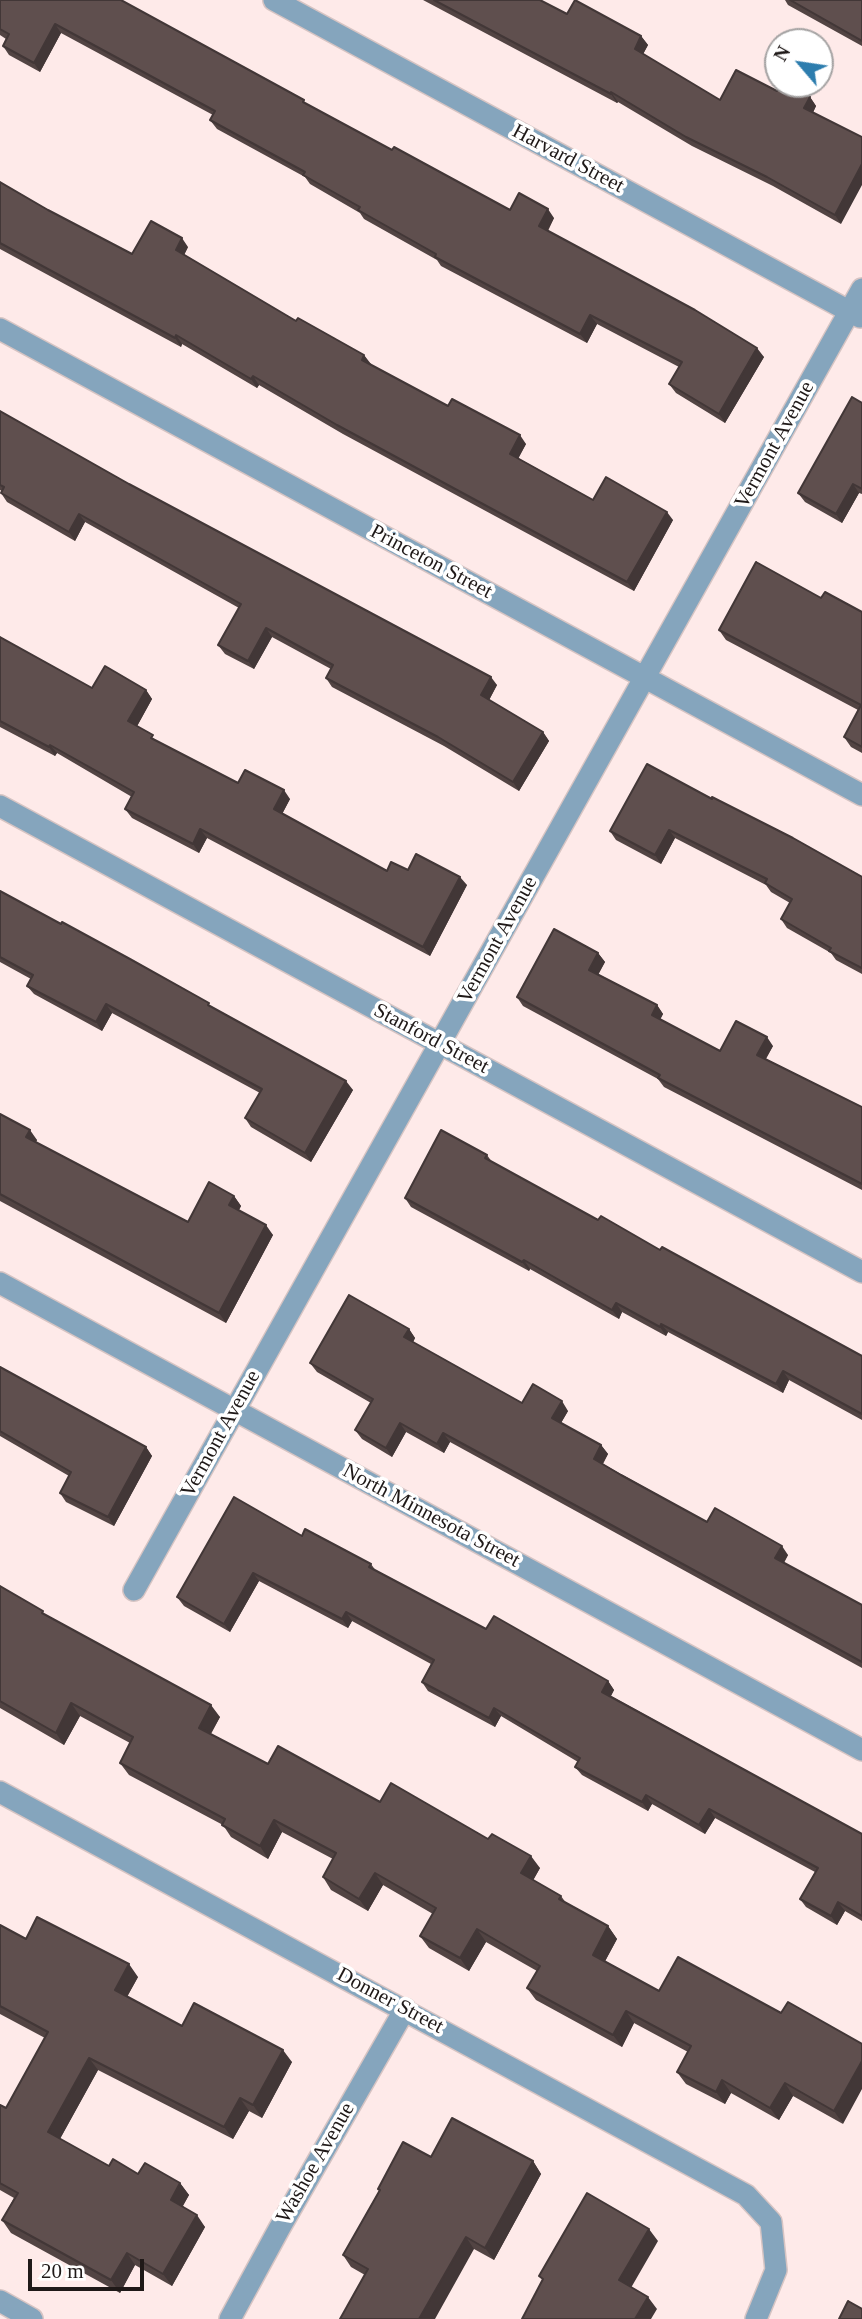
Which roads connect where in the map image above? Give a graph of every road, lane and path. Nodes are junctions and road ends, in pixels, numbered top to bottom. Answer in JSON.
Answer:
{"nodes":[{"id":1,"x":274,"y":0,"type":"edge"},
{"id":2,"x":862,"y":289,"type":"edge"},
{"id":3,"x":856,"y":315,"type":"edge"},
{"id":4,"x":0,"y":329,"type":"edge"},
{"id":5,"x":645,"y":678,"type":"junction"},
{"id":6,"x":862,"y":795,"type":"edge"},
{"id":7,"x":0,"y":806,"type":"edge"},
{"id":8,"x":440,"y":1044,"type":"junction"},
{"id":9,"x":862,"y":1272,"type":"edge"},
{"id":10,"x":0,"y":1283,"type":"edge"},
{"id":11,"x":235,"y":1410,"type":"junction"},
{"id":12,"x":134,"y":1590,"type":"dead end"},
{"id":13,"x":862,"y":1750,"type":"edge"},
{"id":14,"x":0,"y":1792,"type":"edge"},
{"id":15,"x":405,"y":2009,"type":"junction"},
{"id":16,"x":0,"y":2301,"type":"edge"},
{"id":17,"x":32,"y":2319,"type":"edge"},
{"id":18,"x":230,"y":2319,"type":"edge"},
{"id":19,"x":756,"y":2319,"type":"edge"}],
"edges":[{"from":1,"to":3,"type":"street","name":"Harvard Street"},
{"from":2,"to":3,"type":"street","name":"Vermont Avenue"},
{"from":3,"to":5,"type":"street","name":"Vermont Avenue"},
{"from":4,"to":5,"type":"street","name":"Princeton Street"},
{"from":5,"to":6,"type":"street","name":"Princeton Street"},
{"from":5,"to":8,"type":"street","name":"Vermont Avenue"},
{"from":7,"to":8,"type":"street","name":"Stanford Street"},
{"from":8,"to":9,"type":"street","name":"Stanford Street"},
{"from":8,"to":11,"type":"street","name":"Vermont Avenue"},
{"from":10,"to":11,"type":"street","name":"North Minnesota Street"},
{"from":11,"to":12,"type":"street","name":"Vermont Avenue"},
{"from":11,"to":13,"type":"street","name":"North Minnesota Street"},
{"from":14,"to":15,"type":"street","name":"Donner Street"},
{"from":15,"to":18,"type":"street","name":"Washoe Avenue"},
{"from":15,"to":19,"type":"street","name":"Donner Street"},
{"from":16,"to":17,"type":"street"}]}
